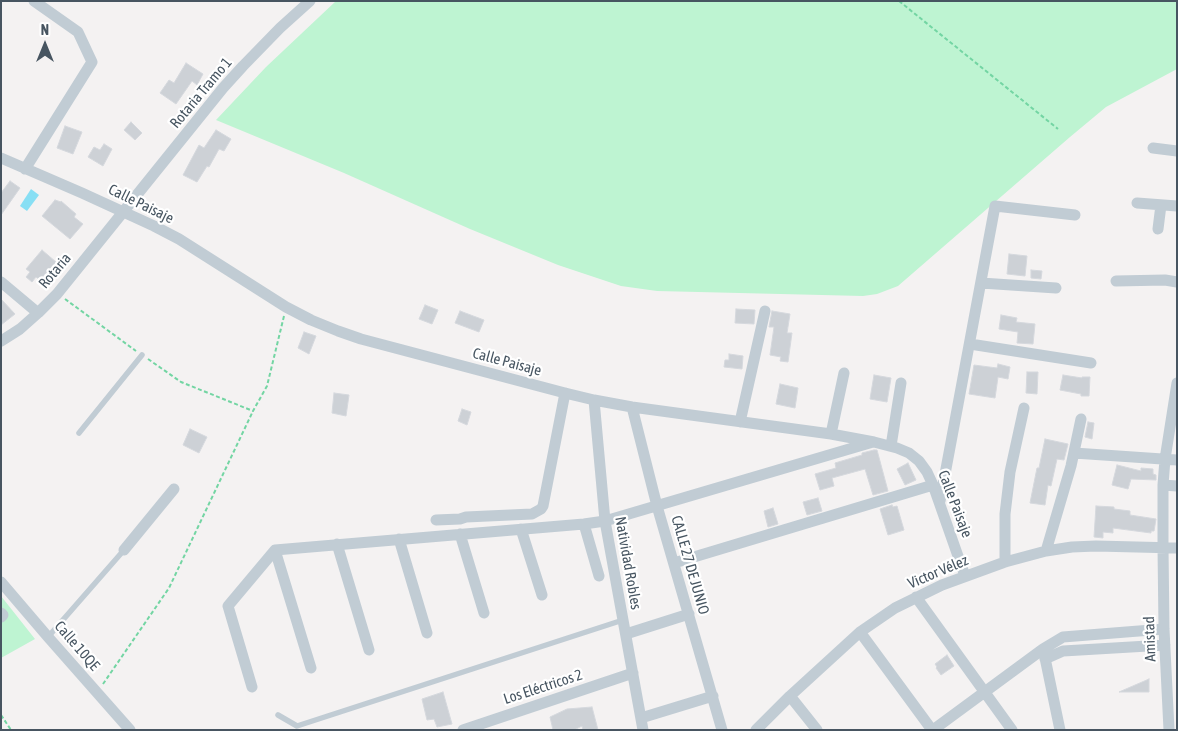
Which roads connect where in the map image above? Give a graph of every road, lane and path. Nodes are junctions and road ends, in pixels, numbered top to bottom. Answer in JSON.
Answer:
{"nodes":[{"id":1,"x":34,"y":1,"type":"edge"},
{"id":2,"x":310,"y":1,"type":"edge"},
{"id":3,"x":899,"y":1,"type":"edge"},
{"id":4,"x":1058,"y":129,"type":"dead end"},
{"id":5,"x":1153,"y":148,"type":"dead end"},
{"id":6,"x":1177,"y":151,"type":"edge"},
{"id":7,"x":1,"y":158,"type":"edge"},
{"id":8,"x":25,"y":168,"type":"junction"},
{"id":9,"x":1137,"y":203,"type":"dead end"},
{"id":10,"x":1161,"y":205,"type":"junction"},
{"id":11,"x":1177,"y":206,"type":"edge"},
{"id":12,"x":124,"y":211,"type":"junction"},
{"id":13,"x":1075,"y":215,"type":"dead end"},
{"id":14,"x":1158,"y":229,"type":"dead end"},
{"id":15,"x":1116,"y":281,"type":"dead end"},
{"id":16,"x":1,"y":282,"type":"edge"},
{"id":17,"x":1177,"y":282,"type":"edge"},
{"id":18,"x":981,"y":284,"type":"junction"},
{"id":19,"x":1056,"y":288,"type":"dead end"},
{"id":20,"x":57,"y":294,"type":"junction"},
{"id":21,"x":286,"y":307,"type":"junction"},
{"id":22,"x":765,"y":311,"type":"dead end"},
{"id":23,"x":38,"y":313,"type":"junction"},
{"id":24,"x":1,"y":341,"type":"edge"},
{"id":25,"x":970,"y":344,"type":"junction"},
{"id":26,"x":142,"y":355,"type":"junction"},
{"id":27,"x":1091,"y":363,"type":"dead end"},
{"id":28,"x":844,"y":373,"type":"dead end"},
{"id":29,"x":901,"y":383,"type":"dead end"},
{"id":30,"x":1177,"y":383,"type":"edge"},
{"id":31,"x":565,"y":393,"type":"junction"},
{"id":32,"x":594,"y":400,"type":"junction"},
{"id":33,"x":632,"y":408,"type":"junction"},
{"id":34,"x":1024,"y":408,"type":"dead end"},
{"id":35,"x":253,"y":411,"type":"junction"},
{"id":36,"x":1174,"y":415,"type":"edge"},
{"id":37,"x":1081,"y":419,"type":"dead end"},
{"id":38,"x":740,"y":422,"type":"junction"},
{"id":39,"x":79,"y":433,"type":"dead end"},
{"id":40,"x":831,"y":434,"type":"junction"},
{"id":41,"x":874,"y":442,"type":"junction"},
{"id":42,"x":891,"y":446,"type":"junction"},
{"id":43,"x":1074,"y":453,"type":"junction"},
{"id":44,"x":1171,"y":460,"type":"edge"},
{"id":45,"x":933,"y":485,"type":"junction"},
{"id":46,"x":1164,"y":485,"type":"junction"},
{"id":47,"x":1177,"y":486,"type":"edge"},
{"id":48,"x":174,"y":489,"type":"dead end"},
{"id":49,"x":940,"y":503,"type":"junction"},
{"id":50,"x":657,"y":506,"type":"junction"},
{"id":51,"x":436,"y":520,"type":"dead end"},
{"id":52,"x":605,"y":521,"type":"junction"},
{"id":53,"x":584,"y":524,"type":"junction"},
{"id":54,"x":521,"y":529,"type":"junction"},
{"id":55,"x":460,"y":534,"type":"junction"},
{"id":56,"x":399,"y":539,"type":"junction"},
{"id":57,"x":337,"y":544,"type":"junction"},
{"id":58,"x":1163,"y":547,"type":"junction"},
{"id":59,"x":1177,"y":548,"type":"edge"},
{"id":60,"x":124,"y":550,"type":"joint"},
{"id":61,"x":275,"y":550,"type":"junction"},
{"id":62,"x":1046,"y":551,"type":"junction"},
{"id":63,"x":1005,"y":562,"type":"junction"},
{"id":64,"x":674,"y":563,"type":"junction"},
{"id":65,"x":599,"y":576,"type":"dead end"},
{"id":66,"x":965,"y":576,"type":"junction"},
{"id":67,"x":1,"y":582,"type":"edge"},
{"id":68,"x":542,"y":596,"type":"dead end"},
{"id":69,"x":916,"y":597,"type":"junction"},
{"id":70,"x":1,"y":613,"type":"edge"},
{"id":71,"x":484,"y":613,"type":"dead end"},
{"id":72,"x":688,"y":614,"type":"junction"},
{"id":73,"x":1,"y":617,"type":"edge"},
{"id":74,"x":623,"y":620,"type":"junction"},
{"id":75,"x":1164,"y":629,"type":"junction"},
{"id":76,"x":860,"y":632,"type":"junction"},
{"id":77,"x":427,"y":633,"type":"dead end"},
{"id":78,"x":626,"y":634,"type":"junction"},
{"id":79,"x":48,"y":637,"type":"junction"},
{"id":80,"x":1165,"y":645,"type":"junction"},
{"id":81,"x":369,"y":650,"type":"dead end"},
{"id":82,"x":1044,"y":654,"type":"junction"},
{"id":83,"x":311,"y":668,"type":"dead end"},
{"id":84,"x":633,"y":673,"type":"junction"},
{"id":85,"x":252,"y":687,"type":"dead end"},
{"id":86,"x":97,"y":692,"type":"junction"},
{"id":87,"x":985,"y":692,"type":"junction"},
{"id":88,"x":713,"y":696,"type":"junction"},
{"id":89,"x":790,"y":696,"type":"junction"},
{"id":90,"x":1,"y":715,"type":"edge"},
{"id":91,"x":278,"y":715,"type":"dead end"},
{"id":92,"x":641,"y":718,"type":"junction"},
{"id":93,"x":11,"y":730,"type":"edge"},
{"id":94,"x":130,"y":730,"type":"edge"},
{"id":95,"x":463,"y":730,"type":"edge"},
{"id":96,"x":643,"y":730,"type":"edge"},
{"id":97,"x":722,"y":730,"type":"edge"},
{"id":98,"x":756,"y":730,"type":"edge"},
{"id":99,"x":817,"y":730,"type":"edge"},
{"id":100,"x":933,"y":730,"type":"edge"},
{"id":101,"x":1012,"y":730,"type":"edge"},
{"id":102,"x":1060,"y":730,"type":"edge"},
{"id":103,"x":1169,"y":730,"type":"edge"}],
"edges":[{"from":1,"to":8,"type":"street"},
{"from":2,"to":12,"type":"street","name":"Rotaria Tramo 1"},
{"from":3,"to":4,"type":"path"},
{"from":5,"to":6,"type":"street"},
{"from":7,"to":8,"type":"street","name":"Calle Paisaje"},
{"from":8,"to":12,"type":"street","name":"Calle Paisaje"},
{"from":9,"to":10,"type":"street"},
{"from":10,"to":11,"type":"street"},
{"from":10,"to":14,"type":"street"},
{"from":12,"to":20,"type":"street","name":"Rotaria"},
{"from":12,"to":21,"type":"street","name":"Calle Paisaje"},
{"from":13,"to":18,"type":"street"},
{"from":15,"to":17,"type":"street"},
{"from":16,"to":23,"type":"street"},
{"from":18,"to":19,"type":"street"},
{"from":18,"to":25,"type":"street"},
{"from":20,"to":23,"type":"street","name":"Rotaria"},
{"from":20,"to":26,"type":"path"},
{"from":21,"to":31,"type":"street","name":"Calle Paisaje"},
{"from":21,"to":35,"type":"path"},
{"from":22,"to":38,"type":"street"},
{"from":23,"to":24,"type":"street","name":"Rotaria"},
{"from":25,"to":27,"type":"street"},
{"from":25,"to":49,"type":"street"},
{"from":26,"to":35,"type":"path"},
{"from":26,"to":39,"type":"lane"},
{"from":28,"to":40,"type":"street"},
{"from":29,"to":42,"type":"street"},
{"from":30,"to":36,"type":"street","name":"Amistad"},
{"from":31,"to":32,"type":"street","name":"Calle Paisaje"},
{"from":31,"to":51,"type":"street"},
{"from":32,"to":33,"type":"street","name":"Calle Paisaje"},
{"from":32,"to":52,"type":"street","name":"Natividad Robles"},
{"from":33,"to":38,"type":"street","name":"Calle Paisaje"},
{"from":33,"to":50,"type":"street","name":"CALLE 27 DE JUNIO"},
{"from":34,"to":63,"type":"street"},
{"from":35,"to":86,"type":"path"},
{"from":36,"to":44,"type":"street","name":"Amistad"},
{"from":37,"to":43,"type":"street"},
{"from":38,"to":40,"type":"street","name":"Calle Paisaje"},
{"from":40,"to":41,"type":"street","name":"Calle Paisaje"},
{"from":41,"to":42,"type":"street","name":"Calle Paisaje"},
{"from":41,"to":50,"type":"street"},
{"from":42,"to":45,"type":"street","name":"Calle Paisaje"},
{"from":43,"to":44,"type":"street"},
{"from":43,"to":62,"type":"street"},
{"from":44,"to":46,"type":"street","name":"Amistad"},
{"from":45,"to":49,"type":"street","name":"Calle Paisaje"},
{"from":45,"to":64,"type":"street"},
{"from":46,"to":47,"type":"street"},
{"from":46,"to":58,"type":"street","name":"Amistad"},
{"from":48,"to":60,"type":"street"},
{"from":49,"to":66,"type":"street","name":"Calle Paisaje"},
{"from":50,"to":52,"type":"street"},
{"from":50,"to":64,"type":"street","name":"CALLE 27 DE JUNIO"},
{"from":52,"to":53,"type":"street"},
{"from":52,"to":74,"type":"street","name":"Natividad Robles"},
{"from":53,"to":54,"type":"street"},
{"from":53,"to":65,"type":"street"},
{"from":54,"to":55,"type":"street"},
{"from":54,"to":68,"type":"street"},
{"from":55,"to":56,"type":"street"},
{"from":55,"to":71,"type":"street"},
{"from":56,"to":57,"type":"street"},
{"from":56,"to":77,"type":"street"},
{"from":57,"to":61,"type":"street"},
{"from":57,"to":81,"type":"street"},
{"from":58,"to":59,"type":"street","name":"Victor Vélez"},
{"from":58,"to":62,"type":"street","name":"Victor Vélez"},
{"from":58,"to":75,"type":"street","name":"Amistad"},
{"from":60,"to":79,"type":"lane"},
{"from":61,"to":83,"type":"street"},
{"from":61,"to":85,"type":"street"},
{"from":62,"to":63,"type":"street","name":"Victor Vélez"},
{"from":63,"to":66,"type":"street","name":"Victor Vélez"},
{"from":64,"to":72,"type":"street","name":"CALLE 27 DE JUNIO"},
{"from":66,"to":69,"type":"street","name":"Victor Vélez"},
{"from":67,"to":79,"type":"street","name":"Calle 10QE"},
{"from":69,"to":76,"type":"street","name":"Victor Vélez"},
{"from":69,"to":87,"type":"street"},
{"from":70,"to":73,"type":"street"},
{"from":72,"to":78,"type":"street"},
{"from":72,"to":88,"type":"street","name":"CALLE 27 DE JUNIO"},
{"from":74,"to":78,"type":"street","name":"Natividad Robles"},
{"from":74,"to":91,"type":"lane"},
{"from":75,"to":80,"type":"street","name":"Amistad"},
{"from":75,"to":82,"type":"street"},
{"from":76,"to":89,"type":"street","name":"Victor Vélez"},
{"from":76,"to":100,"type":"street"},
{"from":78,"to":84,"type":"street","name":"Natividad Robles"},
{"from":79,"to":86,"type":"street","name":"Calle 10QE"},
{"from":80,"to":82,"type":"street"},
{"from":80,"to":103,"type":"street","name":"Amistad"},
{"from":82,"to":87,"type":"street"},
{"from":82,"to":102,"type":"street"},
{"from":84,"to":92,"type":"street","name":"Natividad Robles"},
{"from":84,"to":95,"type":"street","name":"Los Eléctricos 2"},
{"from":86,"to":94,"type":"street","name":"Calle 10QE"},
{"from":87,"to":100,"type":"street"},
{"from":87,"to":101,"type":"street"},
{"from":88,"to":92,"type":"street"},
{"from":88,"to":97,"type":"street","name":"CALLE 27 DE JUNIO"},
{"from":89,"to":98,"type":"street","name":"Victor Vélez"},
{"from":89,"to":99,"type":"street"},
{"from":90,"to":93,"type":"path"},
{"from":92,"to":96,"type":"street","name":"Natividad Robles"}]}
